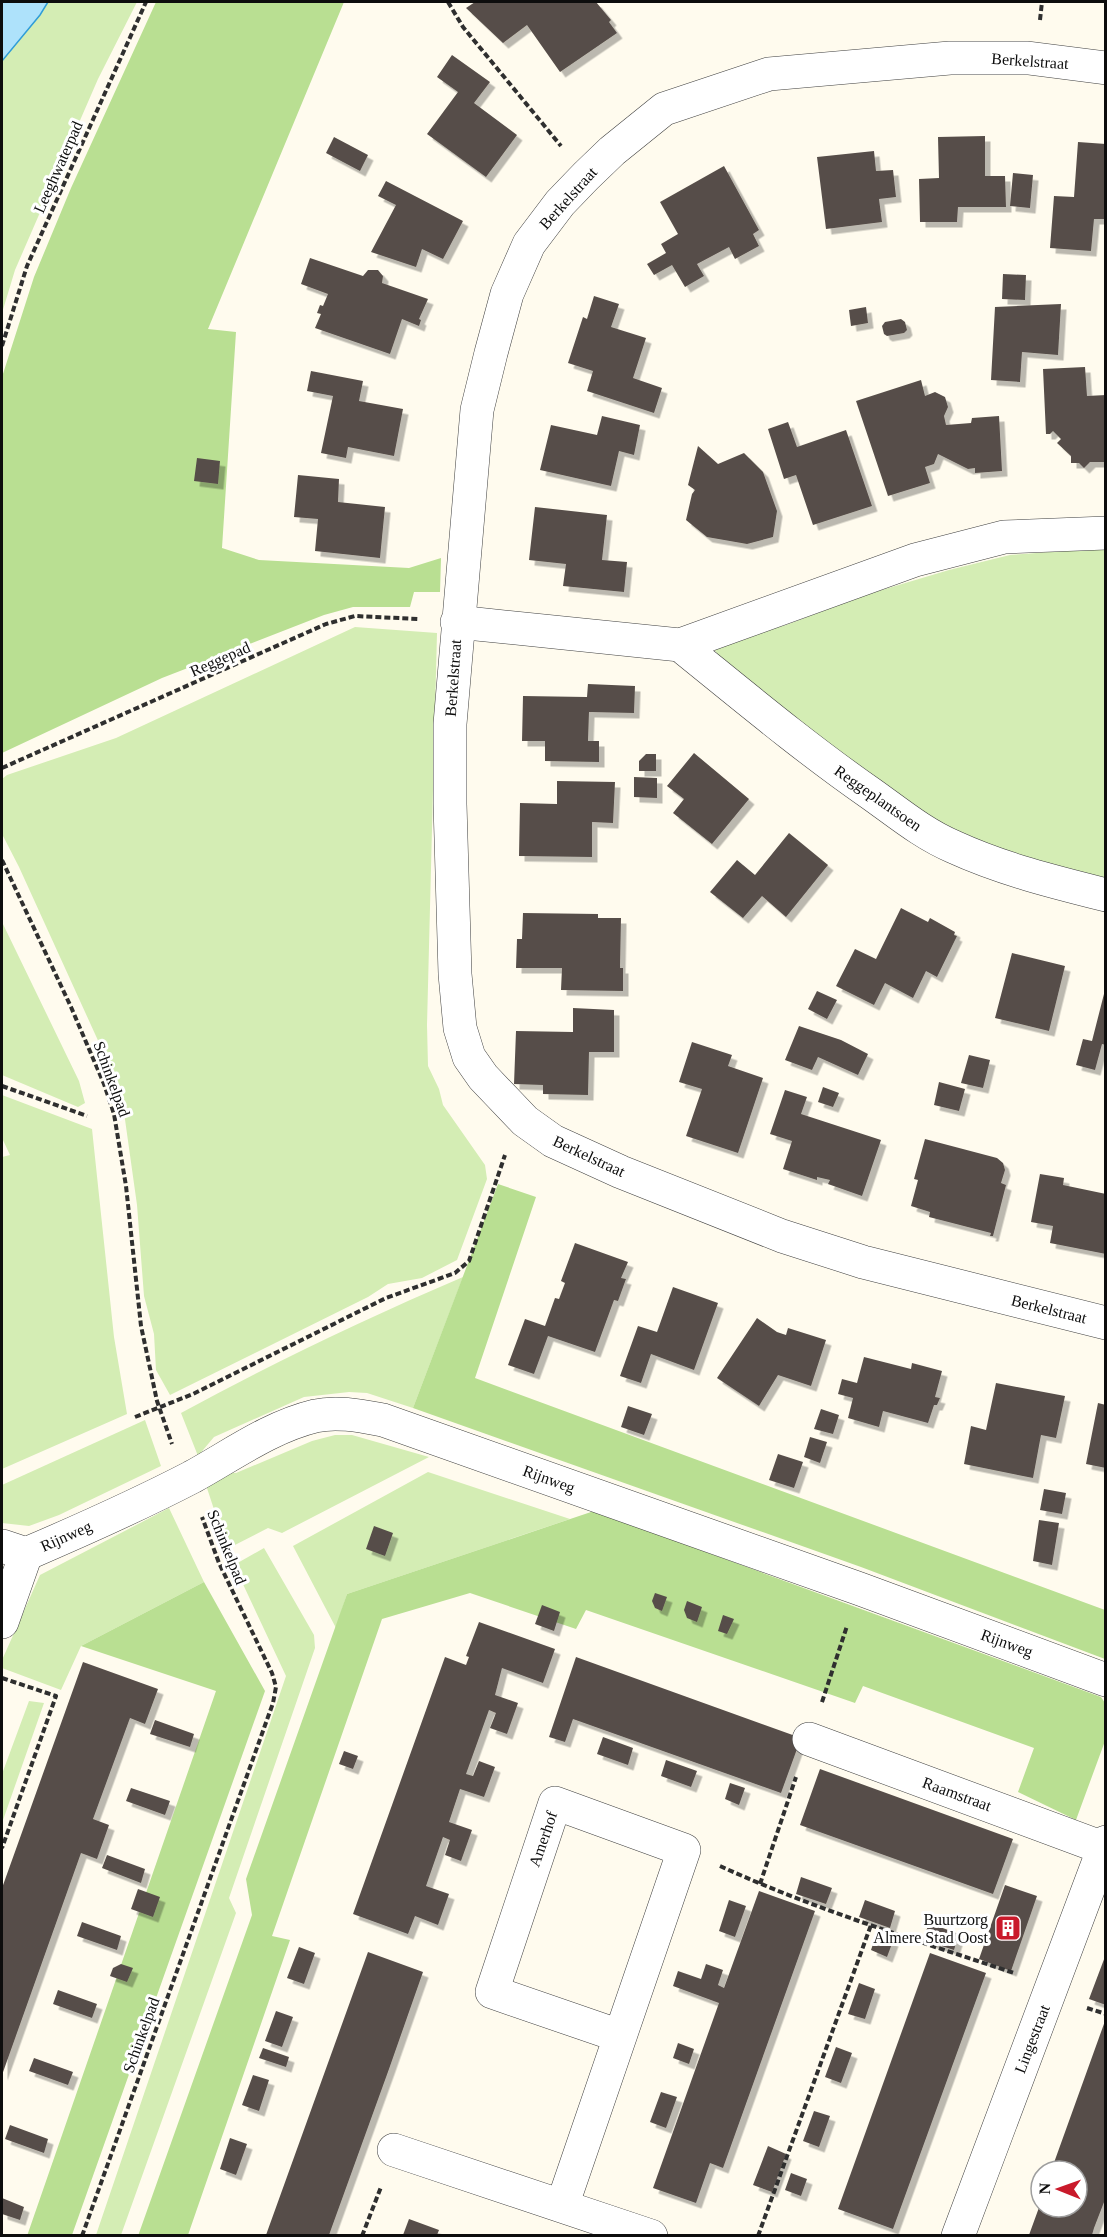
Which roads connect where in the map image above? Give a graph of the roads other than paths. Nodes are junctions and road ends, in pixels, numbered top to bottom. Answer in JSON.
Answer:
{"nodes":[{"id":1,"x":1106,"y":68,"type":"edge"},
{"id":2,"x":1106,"y":533,"type":"edge"},
{"id":3,"x":457,"y":622,"type":"junction"},
{"id":4,"x":680,"y":645,"type":"junction"},
{"id":5,"x":1106,"y":895,"type":"edge"},
{"id":6,"x":1106,"y":1323,"type":"edge"},
{"id":7,"x":14,"y":1550,"type":"edge"},
{"id":8,"x":2,"y":1622,"type":"edge"},
{"id":9,"x":1106,"y":1680,"type":"edge"},
{"id":10,"x":809,"y":1739,"type":"dead end"},
{"id":11,"x":1105,"y":1846,"type":"edge"},
{"id":12,"x":621,"y":2034,"type":"junction"},
{"id":13,"x":394,"y":2150,"type":"dead end"},
{"id":14,"x":562,"y":2206,"type":"junction"},
{"id":15,"x":651,"y":2235,"type":"edge"},
{"id":16,"x":958,"y":2235,"type":"edge"}],
"edges":[{"from":1,"to":3,"type":"street","name":"Berkelstraat"},
{"from":2,"to":4,"type":"street"},
{"from":3,"to":4,"type":"street"},
{"from":3,"to":6,"type":"street","name":"Berkelstraat"},
{"from":4,"to":5,"type":"street","name":"Reggeplantsoen"},
{"from":7,"to":8,"type":"street"},
{"from":7,"to":9,"type":"street","name":"Rijnweg"},
{"from":10,"to":11,"type":"street","name":"Raamstraat"},
{"from":11,"to":16,"type":"street","name":"Lingestraat"},
{"from":12,"to":12,"type":"street","name":"Amerhof"},
{"from":12,"to":14,"type":"street"},
{"from":13,"to":14,"type":"street"},
{"from":14,"to":15,"type":"street"}]}
